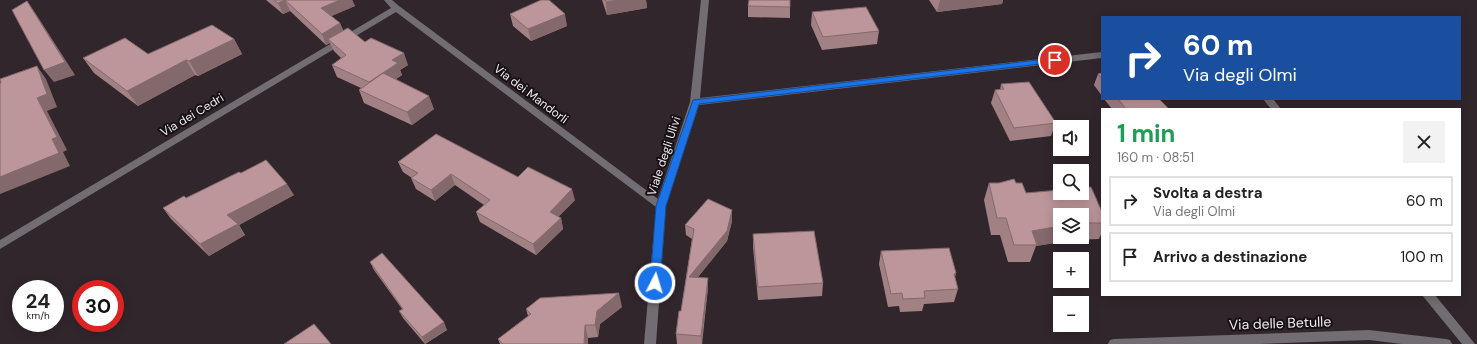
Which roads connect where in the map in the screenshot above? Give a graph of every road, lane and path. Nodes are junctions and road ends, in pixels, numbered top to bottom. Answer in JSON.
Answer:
{"nodes":[{"id":1,"x":388,"y":0,"type":"edge"},
{"id":2,"x":705,"y":0,"type":"edge"},
{"id":3,"x":396,"y":8,"type":"junction"},
{"id":4,"x":1101,"y":55,"type":"edge"},
{"id":5,"x":1269,"y":100,"type":"edge"},
{"id":6,"x":696,"y":102,"type":"junction"},
{"id":7,"x":1275,"y":108,"type":"edge"},
{"id":8,"x":661,"y":206,"type":"junction"},
{"id":9,"x":0,"y":245,"type":"edge"},
{"id":10,"x":1429,"y":296,"type":"edge"},
{"id":11,"x":650,"y":344,"type":"edge"},
{"id":12,"x":1114,"y":344,"type":"edge"},
{"id":13,"x":1446,"y":344,"type":"edge"},
{"id":14,"x":1468,"y":344,"type":"edge"}],
"edges":[{"from":1,"to":3,"type":"street","name":"Via dei Mandorli"},
{"from":2,"to":6,"type":"street","name":"Viale degli Ulivi"},
{"from":3,"to":8,"type":"street","name":"Via dei Mandorli"},
{"from":3,"to":9,"type":"street","name":"Via dei Cedri"},
{"from":4,"to":6,"type":"street"},
{"from":5,"to":7,"type":"street"},
{"from":6,"to":8,"type":"street","name":"Viale degli Ulivi"},
{"from":8,"to":11,"type":"street","name":"Viale degli Ulivi"},
{"from":10,"to":14,"type":"street"},
{"from":12,"to":13,"type":"street","name":"Via delle Betulle"}]}
